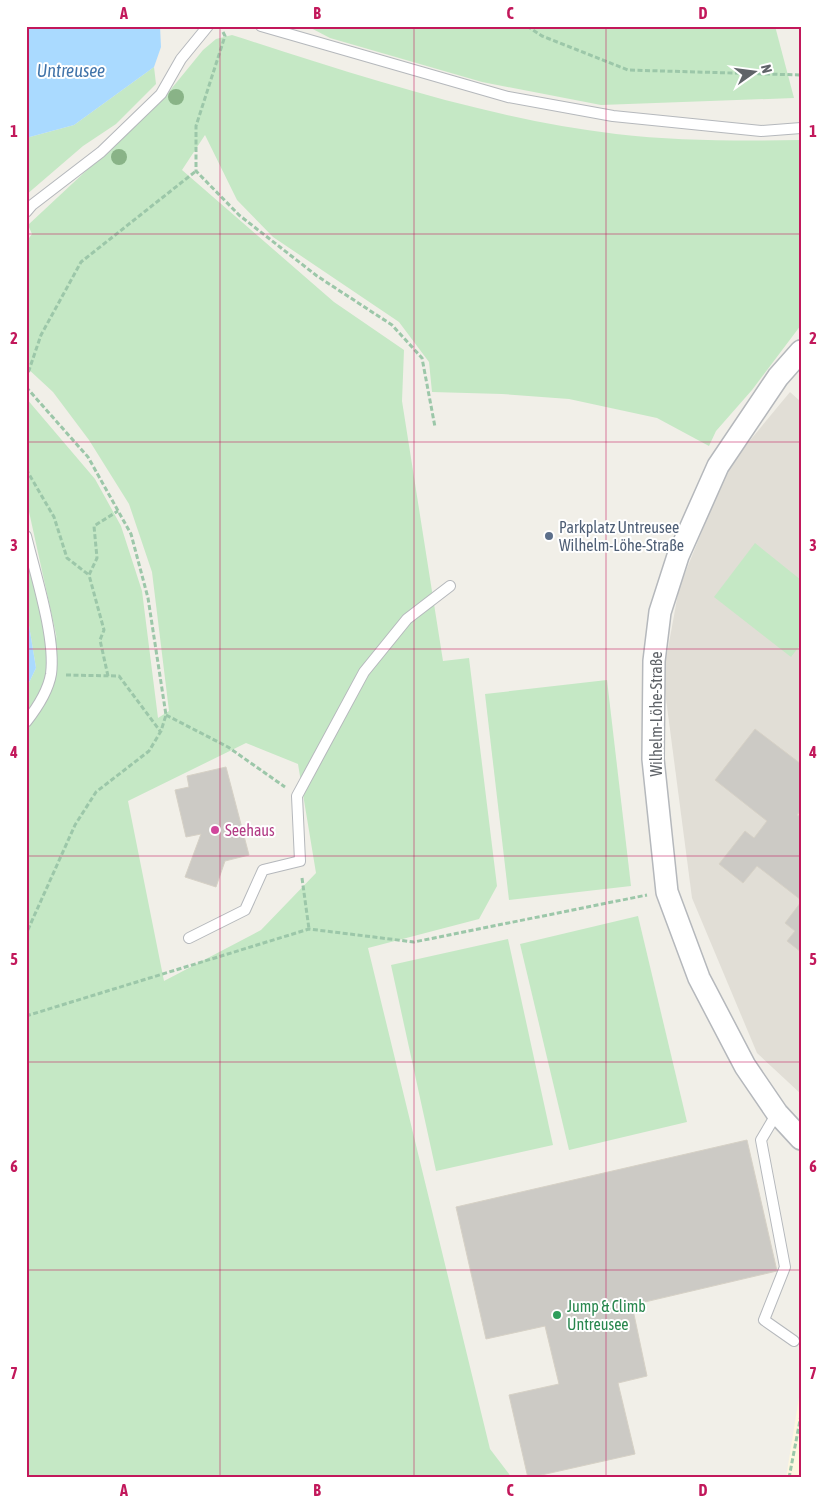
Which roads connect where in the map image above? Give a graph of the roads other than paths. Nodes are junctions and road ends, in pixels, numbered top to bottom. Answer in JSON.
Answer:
{"nodes":[{"id":1,"x":208,"y":26,"type":"edge"},
{"id":2,"x":261,"y":26,"type":"edge"},
{"id":3,"x":801,"y":128,"type":"edge"},
{"id":4,"x":26,"y":212,"type":"edge"},
{"id":5,"x":801,"y":351,"type":"edge"},
{"id":6,"x":26,"y":536,"type":"edge"},
{"id":7,"x":450,"y":586,"type":"dead end"},
{"id":8,"x":26,"y":722,"type":"edge"},
{"id":9,"x":189,"y":938,"type":"dead end"},
{"id":10,"x":777,"y":1113,"type":"junction"},
{"id":11,"x":801,"y":1139,"type":"edge"},
{"id":12,"x":794,"y":1341,"type":"dead end"}],
"edges":[{"from":1,"to":4,"type":"lane"},
{"from":2,"to":3,"type":"lane"},
{"from":5,"to":10,"type":"street","name":"Wilhelm-Löhe-Straße"},
{"from":6,"to":8,"type":"lane"},
{"from":7,"to":9,"type":"lane"},
{"from":10,"to":11,"type":"street","name":"Wilhelm-Löhe-Straße"},
{"from":10,"to":12,"type":"lane"}]}
